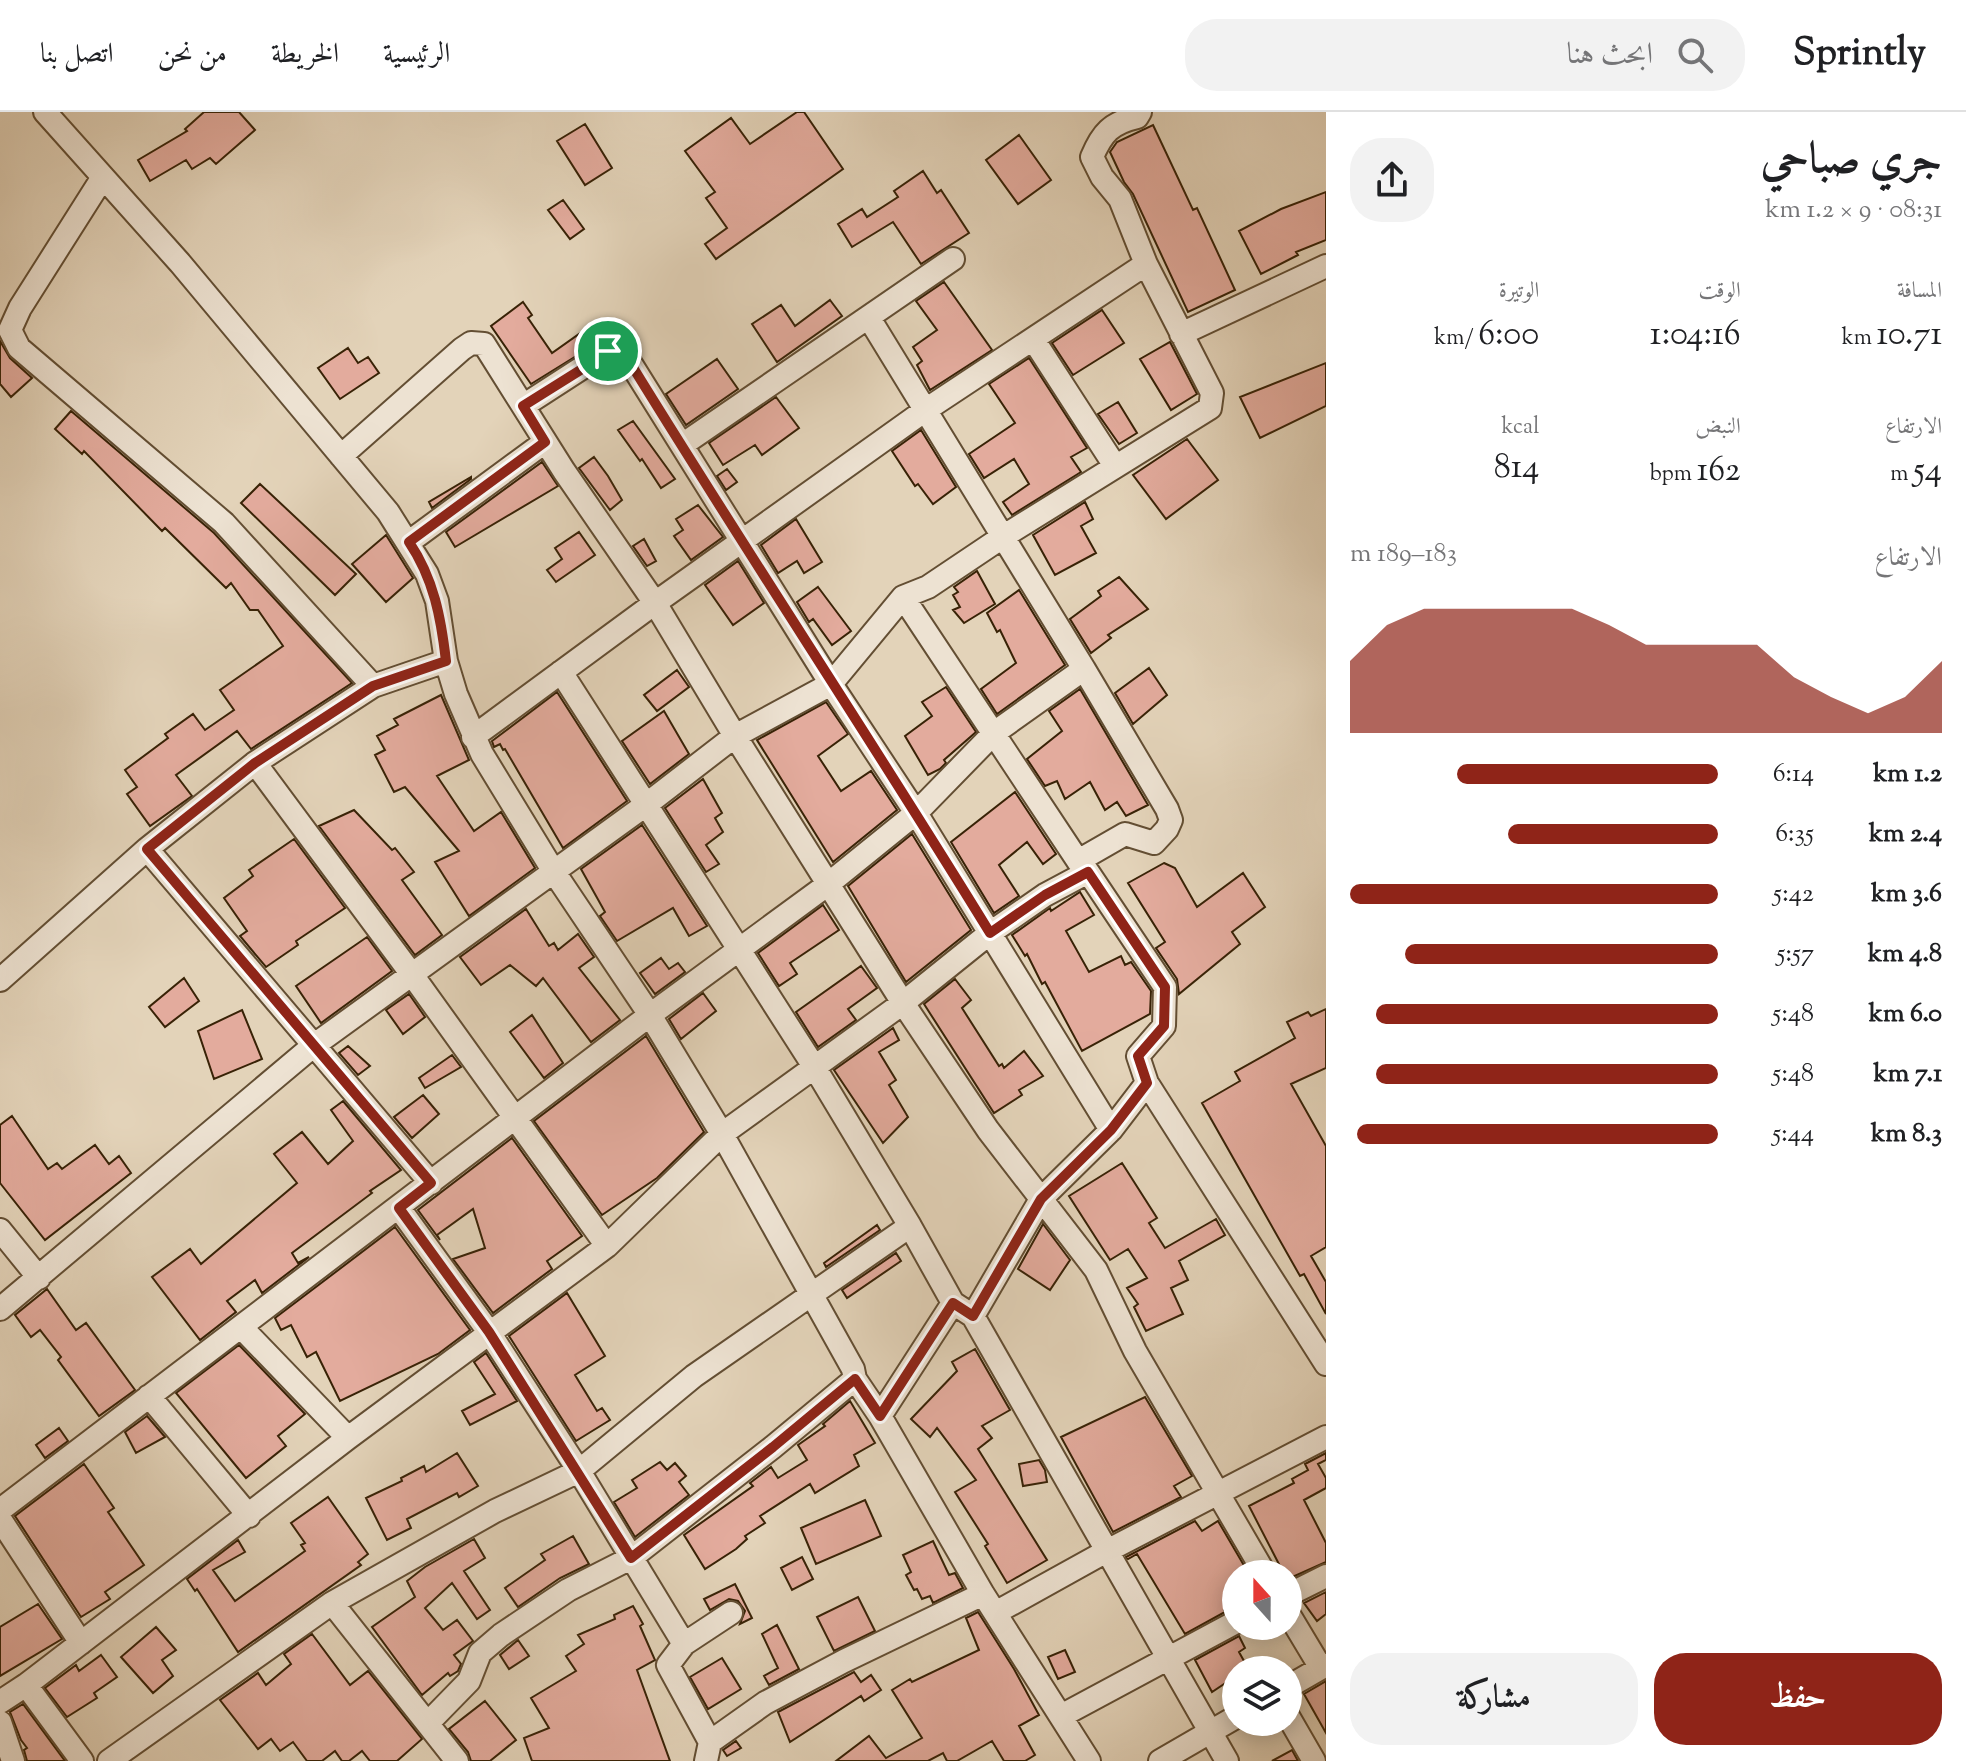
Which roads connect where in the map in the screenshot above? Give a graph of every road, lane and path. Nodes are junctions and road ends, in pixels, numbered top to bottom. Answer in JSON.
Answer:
{"nodes":[{"id":1,"x":45,"y":112,"type":"edge"},
{"id":2,"x":1140,"y":112,"type":"edge"},
{"id":3,"x":103,"y":177,"type":"junction"},
{"id":4,"x":953,"y":259,"type":"dead end"},
{"id":5,"x":1146,"y":264,"type":"junction"},
{"id":6,"x":1326,"y":266,"type":"edge"},
{"id":7,"x":869,"y":318,"type":"junction"},
{"id":8,"x":1181,"y":334,"type":"junction"},
{"id":9,"x":1033,"y":339,"type":"junction"},
{"id":10,"x":523,"y":406,"type":"junction"},
{"id":11,"x":924,"y":411,"type":"junction"},
{"id":12,"x":545,"y":442,"type":"junction"},
{"id":13,"x":682,"y":445,"type":"junction"},
{"id":14,"x":341,"y":456,"type":"junction"},
{"id":15,"x":1115,"y":466,"type":"junction"},
{"id":16,"x":1004,"y":536,"type":"junction"},
{"id":17,"x":742,"y":541,"type":"junction"},
{"id":18,"x":409,"y":542,"type":"junction"},
{"id":19,"x":903,"y":597,"type":"junction"},
{"id":20,"x":655,"y":603,"type":"junction"},
{"id":21,"x":446,"y":661,"type":"junction"},
{"id":22,"x":1084,"y":669,"type":"junction"},
{"id":23,"x":561,"y":672,"type":"junction"},
{"id":24,"x":831,"y":684,"type":"junction"},
{"id":25,"x":373,"y":686,"type":"junction"},
{"id":26,"x":994,"y":733,"type":"junction"},
{"id":27,"x":735,"y":736,"type":"junction"},
{"id":28,"x":473,"y":737,"type":"junction"},
{"id":29,"x":255,"y":763,"type":"junction"},
{"id":30,"x":647,"y":804,"type":"junction"},
{"id":31,"x":916,"y":813,"type":"junction"},
{"id":32,"x":147,"y":849,"type":"junction"},
{"id":33,"x":1083,"y":866,"type":"junction"},
{"id":34,"x":554,"y":872,"type":"junction"},
{"id":35,"x":827,"y":885,"type":"junction"},
{"id":36,"x":990,"y":933,"type":"junction"},
{"id":37,"x":738,"y":950,"type":"junction"},
{"id":38,"x":413,"y":976,"type":"junction"},
{"id":39,"x":0,"y":980,"type":"edge"},
{"id":40,"x":903,"y":1003,"type":"junction"},
{"id":41,"x":650,"y":1015,"type":"junction"},
{"id":42,"x":313,"y":1046,"type":"junction"},
{"id":43,"x":815,"y":1068,"type":"junction"},
{"id":44,"x":1147,"y":1083,"type":"junction"},
{"id":45,"x":514,"y":1120,"type":"junction"},
{"id":46,"x":1111,"y":1130,"type":"junction"},
{"id":47,"x":722,"y":1134,"type":"junction"},
{"id":48,"x":431,"y":1183,"type":"junction"},
{"id":49,"x":1041,"y":1199,"type":"junction"},
{"id":50,"x":399,"y":1208,"type":"junction"},
{"id":51,"x":910,"y":1226,"type":"junction"},
{"id":52,"x":0,"y":1230,"type":"edge"},
{"id":53,"x":607,"y":1246,"type":"junction"},
{"id":54,"x":39,"y":1278,"type":"junction"},
{"id":55,"x":811,"y":1294,"type":"junction"},
{"id":56,"x":953,"y":1303,"type":"junction"},
{"id":57,"x":0,"y":1309,"type":"edge"},
{"id":58,"x":973,"y":1316,"type":"junction"},
{"id":59,"x":242,"y":1328,"type":"junction"},
{"id":60,"x":489,"y":1332,"type":"junction"},
{"id":61,"x":1326,"y":1364,"type":"edge"},
{"id":62,"x":855,"y":1379,"type":"junction"},
{"id":63,"x":149,"y":1396,"type":"junction"},
{"id":64,"x":880,"y":1416,"type":"junction"},
{"id":65,"x":1326,"y":1437,"type":"edge"},
{"id":66,"x":348,"y":1438,"type":"junction"},
{"id":67,"x":579,"y":1471,"type":"junction"},
{"id":68,"x":1219,"y":1494,"type":"junction"},
{"id":69,"x":0,"y":1510,"type":"edge"},
{"id":70,"x":249,"y":1516,"type":"junction"},
{"id":71,"x":0,"y":1519,"type":"edge"},
{"id":72,"x":1105,"y":1552,"type":"junction"},
{"id":73,"x":631,"y":1558,"type":"junction"},
{"id":74,"x":1257,"y":1560,"type":"edge"},
{"id":75,"x":1326,"y":1576,"type":"edge"},
{"id":76,"x":1302,"y":1588,"type":"edge"},
{"id":77,"x":332,"y":1603,"type":"junction"},
{"id":78,"x":989,"y":1604,"type":"junction"},
{"id":79,"x":731,"y":1613,"type":"dead end"},
{"id":80,"x":1222,"y":1629,"type":"edge"},
{"id":81,"x":1302,"y":1634,"type":"edge"},
{"id":82,"x":81,"y":1643,"type":"junction"},
{"id":83,"x":684,"y":1644,"type":"junction"},
{"id":84,"x":1166,"y":1657,"type":"junction"},
{"id":85,"x":1324,"y":1667,"type":"edge"},
{"id":86,"x":1302,"y":1679,"type":"edge"},
{"id":87,"x":26,"y":1685,"type":"junction"},
{"id":88,"x":0,"y":1702,"type":"edge"},
{"id":89,"x":1061,"y":1716,"type":"junction"},
{"id":90,"x":0,"y":1722,"type":"edge"},
{"id":91,"x":428,"y":1723,"type":"junction"},
{"id":92,"x":1222,"y":1725,"type":"edge"},
{"id":93,"x":1209,"y":1732,"type":"junction"},
{"id":94,"x":1300,"y":1736,"type":"edge"},
{"id":95,"x":708,"y":1752,"type":"edge"},
{"id":96,"x":13,"y":1761,"type":"edge"},
{"id":97,"x":82,"y":1761,"type":"edge"},
{"id":98,"x":109,"y":1761,"type":"edge"},
{"id":99,"x":457,"y":1761,"type":"edge"},
{"id":100,"x":1089,"y":1761,"type":"edge"},
{"id":101,"x":1160,"y":1761,"type":"edge"},
{"id":102,"x":1227,"y":1761,"type":"edge"},
{"id":103,"x":1314,"y":1761,"type":"edge"}],
"edges":[{"from":1,"to":3,"type":"street"},
{"from":2,"to":5,"type":"street"},
{"from":3,"to":14,"type":"street"},
{"from":3,"to":25,"type":"street"},
{"from":4,"to":7,"type":"street"},
{"from":5,"to":8,"type":"street"},
{"from":5,"to":9,"type":"street"},
{"from":6,"to":8,"type":"street"},
{"from":7,"to":11,"type":"street"},
{"from":7,"to":13,"type":"street"},
{"from":8,"to":15,"type":"street"},
{"from":9,"to":11,"type":"street"},
{"from":9,"to":15,"type":"street"},
{"from":10,"to":12,"type":"street"},
{"from":10,"to":13,"type":"street"},
{"from":10,"to":14,"type":"street"},
{"from":11,"to":16,"type":"street"},
{"from":11,"to":17,"type":"street"},
{"from":12,"to":18,"type":"street"},
{"from":12,"to":20,"type":"street"},
{"from":13,"to":17,"type":"street"},
{"from":14,"to":18,"type":"street"},
{"from":15,"to":16,"type":"street"},
{"from":16,"to":19,"type":"street"},
{"from":16,"to":22,"type":"street"},
{"from":17,"to":20,"type":"street"},
{"from":17,"to":24,"type":"street"},
{"from":18,"to":21,"type":"street"},
{"from":19,"to":24,"type":"street"},
{"from":19,"to":26,"type":"street"},
{"from":20,"to":23,"type":"street"},
{"from":20,"to":27,"type":"street"},
{"from":21,"to":25,"type":"street"},
{"from":21,"to":28,"type":"street"},
{"from":22,"to":26,"type":"street"},
{"from":22,"to":33,"type":"street"},
{"from":23,"to":28,"type":"street"},
{"from":23,"to":30,"type":"street"},
{"from":24,"to":27,"type":"street"},
{"from":24,"to":31,"type":"street"},
{"from":25,"to":29,"type":"street"},
{"from":26,"to":31,"type":"street"},
{"from":26,"to":33,"type":"street"},
{"from":27,"to":30,"type":"street"},
{"from":27,"to":35,"type":"street"},
{"from":28,"to":34,"type":"street"},
{"from":29,"to":32,"type":"street"},
{"from":29,"to":38,"type":"street"},
{"from":30,"to":34,"type":"street"},
{"from":30,"to":37,"type":"street"},
{"from":31,"to":35,"type":"street"},
{"from":31,"to":36,"type":"street"},
{"from":32,"to":39,"type":"street"},
{"from":32,"to":42,"type":"street"},
{"from":33,"to":36,"type":"street"},
{"from":33,"to":44,"type":"street"},
{"from":34,"to":38,"type":"street"},
{"from":34,"to":41,"type":"street"},
{"from":35,"to":37,"type":"street"},
{"from":35,"to":40,"type":"street"},
{"from":36,"to":40,"type":"street"},
{"from":36,"to":46,"type":"street"},
{"from":37,"to":41,"type":"street"},
{"from":37,"to":43,"type":"street"},
{"from":38,"to":42,"type":"street"},
{"from":38,"to":45,"type":"street"},
{"from":40,"to":43,"type":"street"},
{"from":40,"to":49,"type":"street"},
{"from":41,"to":45,"type":"street"},
{"from":41,"to":47,"type":"street"},
{"from":42,"to":48,"type":"street"},
{"from":42,"to":54,"type":"street"},
{"from":43,"to":47,"type":"street"},
{"from":43,"to":51,"type":"street"},
{"from":44,"to":46,"type":"street"},
{"from":44,"to":61,"type":"street"},
{"from":45,"to":48,"type":"street"},
{"from":45,"to":53,"type":"street"},
{"from":46,"to":49,"type":"street"},
{"from":47,"to":53,"type":"street"},
{"from":47,"to":55,"type":"street"},
{"from":48,"to":50,"type":"street"},
{"from":49,"to":58,"type":"street"},
{"from":49,"to":68,"type":"street"},
{"from":50,"to":59,"type":"street"},
{"from":50,"to":60,"type":"street"},
{"from":51,"to":55,"type":"street"},
{"from":51,"to":56,"type":"street"},
{"from":52,"to":54,"type":"street"},
{"from":53,"to":60,"type":"street"},
{"from":54,"to":57,"type":"street"},
{"from":55,"to":62,"type":"street"},
{"from":55,"to":67,"type":"street"},
{"from":56,"to":58,"type":"street"},
{"from":56,"to":64,"type":"street"},
{"from":58,"to":72,"type":"street"},
{"from":59,"to":63,"type":"street"},
{"from":59,"to":66,"type":"street"},
{"from":60,"to":66,"type":"street"},
{"from":60,"to":67,"type":"street"},
{"from":62,"to":64,"type":"street"},
{"from":62,"to":73,"type":"street"},
{"from":63,"to":69,"type":"street"},
{"from":63,"to":70,"type":"street"},
{"from":64,"to":78,"type":"street"},
{"from":65,"to":68,"type":"street"},
{"from":66,"to":70,"type":"street"},
{"from":67,"to":73,"type":"street"},
{"from":67,"to":77,"type":"street"},
{"from":68,"to":72,"type":"street"},
{"from":68,"to":74,"type":"street"},
{"from":70,"to":82,"type":"street"},
{"from":71,"to":82,"type":"street"},
{"from":72,"to":78,"type":"street"},
{"from":72,"to":84,"type":"street"},
{"from":73,"to":83,"type":"street"},
{"from":73,"to":91,"type":"street"},
{"from":75,"to":76,"type":"street"},
{"from":77,"to":91,"type":"street"},
{"from":77,"to":98,"type":"street"},
{"from":78,"to":89,"type":"street"},
{"from":78,"to":95,"type":"street"},
{"from":79,"to":83,"type":"street"},
{"from":80,"to":84,"type":"street"},
{"from":81,"to":85,"type":"street"},
{"from":82,"to":87,"type":"street"},
{"from":83,"to":95,"type":"street"},
{"from":84,"to":89,"type":"street"},
{"from":84,"to":93,"type":"street"},
{"from":85,"to":86,"type":"street"},
{"from":87,"to":88,"type":"street"},
{"from":87,"to":97,"type":"street"},
{"from":89,"to":100,"type":"street"},
{"from":90,"to":96,"type":"street"},
{"from":91,"to":99,"type":"street"},
{"from":92,"to":93,"type":"street"},
{"from":93,"to":101,"type":"street"},
{"from":93,"to":102,"type":"street"},
{"from":94,"to":103,"type":"street"}]}
